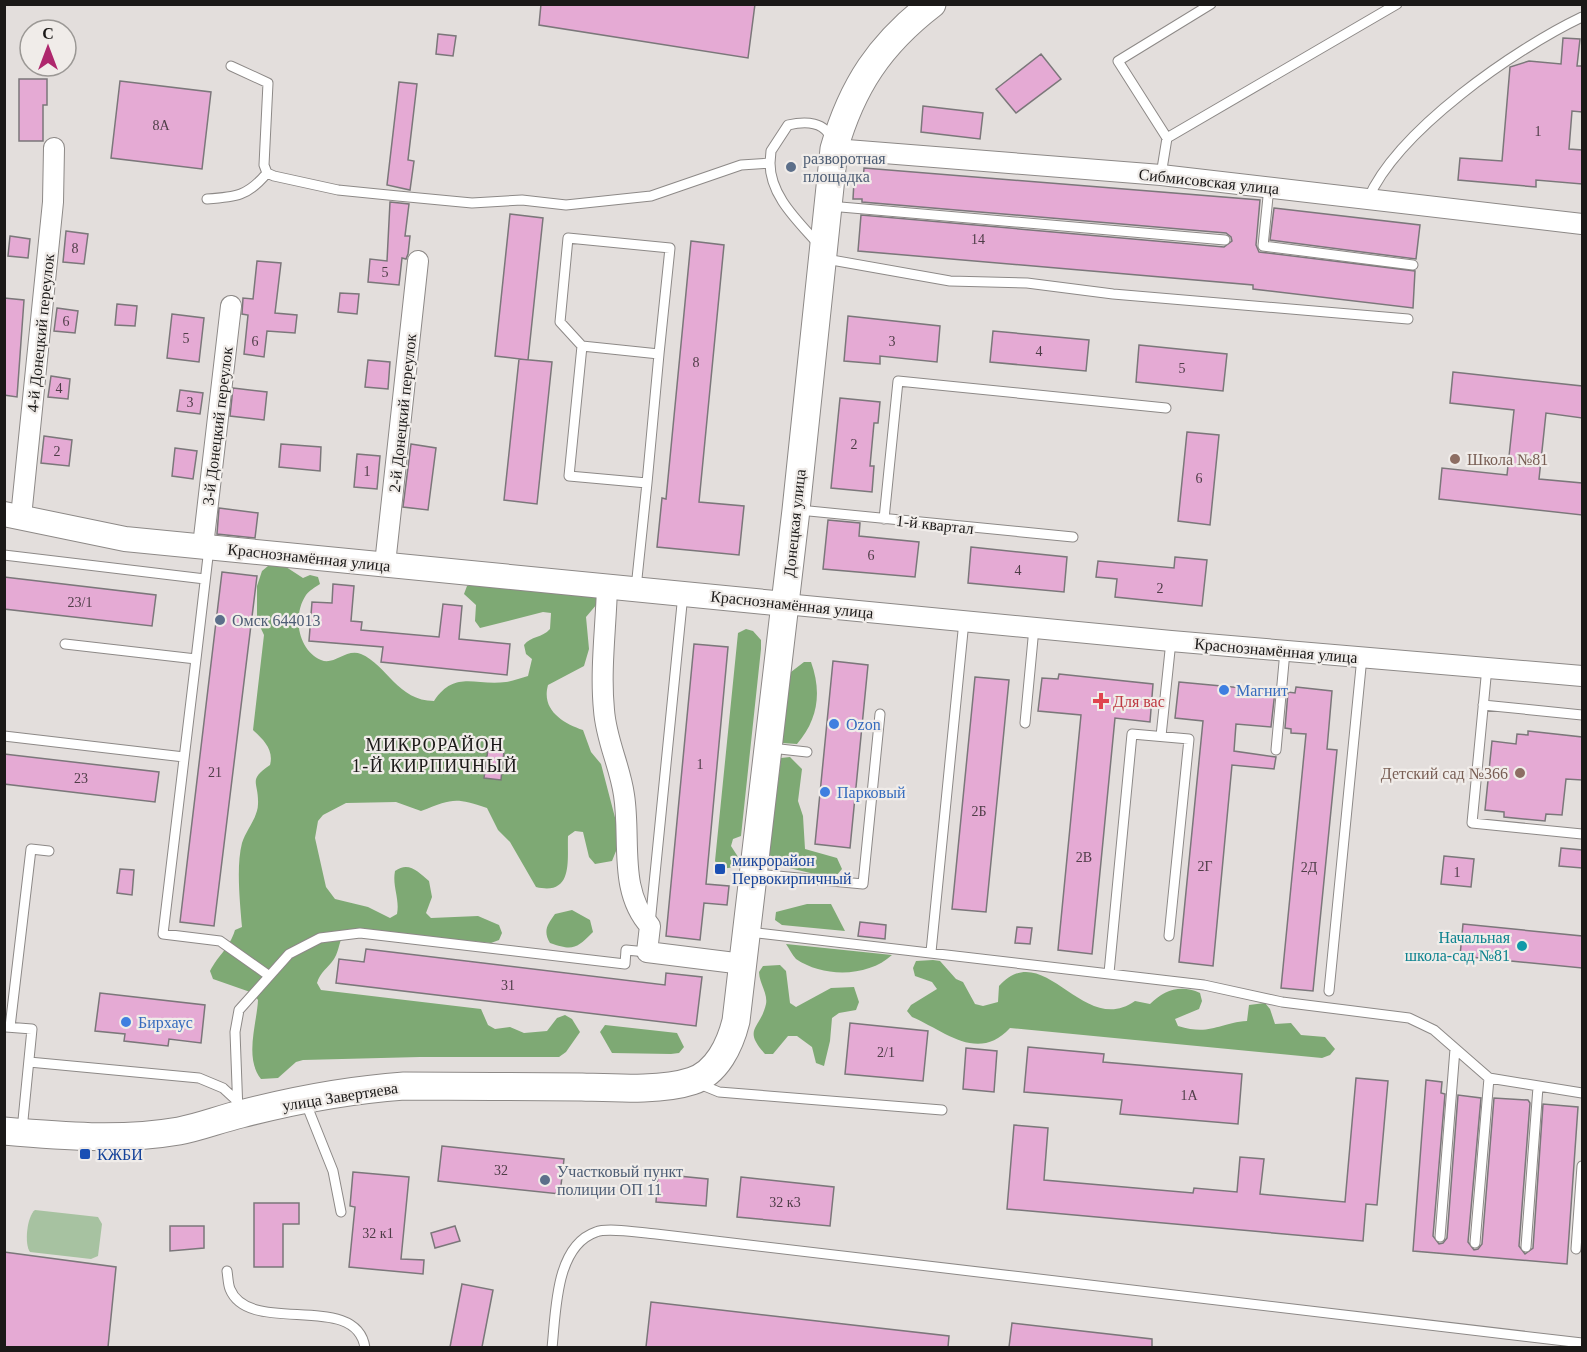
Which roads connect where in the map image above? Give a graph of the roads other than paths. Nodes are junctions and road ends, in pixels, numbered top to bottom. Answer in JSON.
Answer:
{"nodes":[{"id":1,"x":932,"y":4,"type":"edge"},
{"id":2,"x":1211,"y":4,"type":"edge"},
{"id":3,"x":1397,"y":4,"type":"edge"},
{"id":4,"x":1582,"y":17,"type":"edge"},
{"id":5,"x":231,"y":66,"type":"dead end"},
{"id":6,"x":1167,"y":138,"type":"junction"},
{"id":7,"x":54,"y":148,"type":"dead end"},
{"id":8,"x":834,"y":150,"type":"junction"},
{"id":9,"x":770,"y":163,"type":"junction"},
{"id":10,"x":267,"y":173,"type":"junction"},
{"id":11,"x":1161,"y":175,"type":"junction"},
{"id":12,"x":1269,"y":188,"type":"junction"},
{"id":13,"x":207,"y":199,"type":"dead end"},
{"id":14,"x":1368,"y":199,"type":"junction"},
{"id":15,"x":826,"y":206,"type":"junction"},
{"id":16,"x":1582,"y":224,"type":"edge"},
{"id":17,"x":1225,"y":240,"type":"dead end"},
{"id":18,"x":822,"y":254,"type":"junction"},
{"id":19,"x":418,"y":261,"type":"dead end"},
{"id":20,"x":1413,"y":265,"type":"dead end"},
{"id":21,"x":231,"y":306,"type":"dead end"},
{"id":22,"x":1408,"y":319,"type":"dead end"},
{"id":23,"x":582,"y":346,"type":"junction"},
{"id":24,"x":660,"y":354,"type":"junction"},
{"id":25,"x":1166,"y":408,"type":"dead end"},
{"id":26,"x":647,"y":483,"type":"junction"},
{"id":27,"x":796,"y":510,"type":"junction"},
{"id":28,"x":13,"y":515,"type":"edge"},
{"id":29,"x":884,"y":519,"type":"junction"},
{"id":30,"x":1073,"y":537,"type":"dead end"},
{"id":31,"x":206,"y":547,"type":"junction"},
{"id":32,"x":4,"y":555,"type":"edge"},
{"id":33,"x":385,"y":564,"type":"junction"},
{"id":34,"x":205,"y":579,"type":"junction"},
{"id":35,"x":608,"y":587,"type":"junction"},
{"id":36,"x":636,"y":589,"type":"junction"},
{"id":37,"x":683,"y":594,"type":"junction"},
{"id":38,"x":785,"y":604,"type":"junction"},
{"id":39,"x":964,"y":621,"type":"junction"},
{"id":40,"x":1034,"y":628,"type":"junction"},
{"id":41,"x":1170,"y":641,"type":"junction"},
{"id":42,"x":65,"y":644,"type":"dead end"},
{"id":43,"x":1285,"y":651,"type":"junction"},
{"id":44,"x":1362,"y":657,"type":"junction"},
{"id":45,"x":196,"y":659,"type":"junction"},
{"id":46,"x":1487,"y":668,"type":"junction"},
{"id":47,"x":1582,"y":676,"type":"edge"},
{"id":48,"x":1483,"y":705,"type":"junction"},
{"id":49,"x":880,"y":714,"type":"dead end"},
{"id":50,"x":1582,"y":715,"type":"edge"},
{"id":51,"x":1025,"y":723,"type":"dead end"},
{"id":52,"x":4,"y":736,"type":"edge"},
{"id":53,"x":1161,"y":736,"type":"junction"},
{"id":54,"x":768,"y":748,"type":"junction"},
{"id":55,"x":1276,"y":750,"type":"dead end"},
{"id":56,"x":807,"y":752,"type":"dead end"},
{"id":57,"x":184,"y":758,"type":"junction"},
{"id":58,"x":1582,"y":834,"type":"edge"},
{"id":59,"x":49,"y":850,"type":"dead end"},
{"id":60,"x":754,"y":874,"type":"junction"},
{"id":61,"x":650,"y":926,"type":"junction"},
{"id":62,"x":747,"y":932,"type":"junction"},
{"id":63,"x":1169,"y":936,"type":"dead end"},
{"id":64,"x":647,"y":952,"type":"junction"},
{"id":65,"x":931,"y":952,"type":"junction"},
{"id":66,"x":743,"y":964,"type":"junction"},
{"id":67,"x":1109,"y":973,"type":"junction"},
{"id":68,"x":268,"y":975,"type":"junction"},
{"id":69,"x":1329,"y":991,"type":"dead end"},
{"id":70,"x":7,"y":1027,"type":"edge"},
{"id":71,"x":1455,"y":1049,"type":"junction"},
{"id":72,"x":30,"y":1062,"type":"junction"},
{"id":73,"x":702,"y":1075,"type":"junction"},
{"id":74,"x":1489,"y":1078,"type":"junction"},
{"id":75,"x":1538,"y":1087,"type":"junction"},
{"id":76,"x":1582,"y":1093,"type":"edge"},
{"id":77,"x":304,"y":1099,"type":"junction"},
{"id":78,"x":237,"y":1107,"type":"junction"},
{"id":79,"x":942,"y":1110,"type":"dead end"},
{"id":80,"x":13,"y":1132,"type":"edge"},
{"id":81,"x":1582,"y":1166,"type":"edge"},
{"id":82,"x":340,"y":1212,"type":"dead end"},
{"id":83,"x":1440,"y":1237,"type":"dead end"},
{"id":84,"x":1476,"y":1243,"type":"dead end"},
{"id":85,"x":1526,"y":1247,"type":"dead end"},
{"id":86,"x":1576,"y":1249,"type":"dead end"},
{"id":87,"x":227,"y":1271,"type":"dead end"},
{"id":88,"x":1582,"y":1343,"type":"edge"},
{"id":89,"x":365,"y":1347,"type":"edge"},
{"id":90,"x":552,"y":1347,"type":"edge"}],
"edges":[{"from":1,"to":8,"type":"main road","name":"Донецкая улица"},
{"from":2,"to":6,"type":"lane"},
{"from":3,"to":6,"type":"lane"},
{"from":4,"to":14,"type":"lane"},
{"from":5,"to":10,"type":"lane"},
{"from":6,"to":11,"type":"lane"},
{"from":7,"to":28,"type":"street","name":"4-й Донецкий переулок"},
{"from":8,"to":9,"type":"lane"},
{"from":8,"to":11,"type":"street","name":"Сибмисовская улица"},
{"from":8,"to":15,"type":"main road","name":"Донецкая улица"},
{"from":9,"to":10,"type":"lane"},
{"from":9,"to":18,"type":"lane"},
{"from":10,"to":13,"type":"lane"},
{"from":11,"to":12,"type":"street","name":"Сибмисовская улица"},
{"from":12,"to":14,"type":"street","name":"Сибмисовская улица"},
{"from":12,"to":20,"type":"lane"},
{"from":14,"to":16,"type":"street","name":"Сибмисовская улица"},
{"from":15,"to":17,"type":"lane"},
{"from":15,"to":18,"type":"main road","name":"Донецкая улица"},
{"from":18,"to":22,"type":"lane"},
{"from":18,"to":27,"type":"main road","name":"Донецкая улица"},
{"from":19,"to":33,"type":"street","name":"2-й Донецкий переулок"},
{"from":21,"to":31,"type":"street","name":"3-й Донецкий переулок"},
{"from":23,"to":24,"type":"lane"},
{"from":23,"to":24,"type":"lane"},
{"from":23,"to":26,"type":"lane"},
{"from":24,"to":26,"type":"lane"},
{"from":25,"to":29,"type":"lane"},
{"from":26,"to":36,"type":"lane"},
{"from":27,"to":29,"type":"lane","name":"1-й квартал"},
{"from":27,"to":38,"type":"main road","name":"Донецкая улица"},
{"from":28,"to":31,"type":"street","name":"Краснознамённая улица"},
{"from":29,"to":30,"type":"lane","name":"1-й квартал"},
{"from":31,"to":33,"type":"street","name":"Краснознамённая улица"},
{"from":31,"to":34,"type":"lane"},
{"from":32,"to":34,"type":"lane"},
{"from":33,"to":35,"type":"street","name":"Краснознамённая улица"},
{"from":34,"to":45,"type":"lane"},
{"from":35,"to":36,"type":"street","name":"Краснознамённая улица"},
{"from":35,"to":61,"type":"street"},
{"from":36,"to":37,"type":"street","name":"Краснознамённая улица"},
{"from":37,"to":38,"type":"street","name":"Краснознамённая улица"},
{"from":37,"to":61,"type":"lane"},
{"from":38,"to":39,"type":"street","name":"Краснознамённая улица"},
{"from":38,"to":54,"type":"main road","name":"Донецкая улица"},
{"from":39,"to":40,"type":"street","name":"Краснознамённая улица"},
{"from":39,"to":65,"type":"lane"},
{"from":40,"to":41,"type":"street","name":"Краснознамённая улица"},
{"from":40,"to":51,"type":"lane"},
{"from":41,"to":43,"type":"street","name":"Краснознамённая улица"},
{"from":41,"to":53,"type":"lane"},
{"from":42,"to":45,"type":"lane"},
{"from":43,"to":44,"type":"street","name":"Краснознамённая улица"},
{"from":43,"to":55,"type":"lane"},
{"from":44,"to":46,"type":"street","name":"Краснознамённая улица"},
{"from":44,"to":69,"type":"lane"},
{"from":45,"to":57,"type":"lane"},
{"from":46,"to":47,"type":"street","name":"Краснознамённая улица"},
{"from":46,"to":48,"type":"lane"},
{"from":48,"to":50,"type":"lane"},
{"from":48,"to":58,"type":"lane"},
{"from":49,"to":60,"type":"lane"},
{"from":52,"to":57,"type":"lane"},
{"from":53,"to":63,"type":"lane"},
{"from":53,"to":67,"type":"lane"},
{"from":54,"to":56,"type":"lane"},
{"from":54,"to":60,"type":"main road","name":"Донецкая улица"},
{"from":57,"to":68,"type":"lane"},
{"from":59,"to":70,"type":"lane"},
{"from":60,"to":62,"type":"main road","name":"Донецкая улица"},
{"from":61,"to":64,"type":"street"},
{"from":62,"to":65,"type":"lane"},
{"from":62,"to":66,"type":"main road","name":"Донецкая улица"},
{"from":64,"to":66,"type":"street"},
{"from":64,"to":68,"type":"lane"},
{"from":65,"to":67,"type":"lane"},
{"from":66,"to":73,"type":"main road","name":"Донецкая улица"},
{"from":67,"to":71,"type":"lane"},
{"from":68,"to":78,"type":"lane"},
{"from":70,"to":72,"type":"lane"},
{"from":71,"to":74,"type":"lane"},
{"from":71,"to":83,"type":"lane"},
{"from":72,"to":78,"type":"lane"},
{"from":72,"to":80,"type":"lane"},
{"from":73,"to":77,"type":"main road","name":"улица Завертяева"},
{"from":73,"to":79,"type":"lane"},
{"from":74,"to":75,"type":"lane"},
{"from":74,"to":84,"type":"lane"},
{"from":75,"to":76,"type":"lane"},
{"from":75,"to":85,"type":"lane"},
{"from":77,"to":78,"type":"main road","name":"улица Завертяева"},
{"from":77,"to":82,"type":"lane"},
{"from":78,"to":80,"type":"main road","name":"улица Завертяева"},
{"from":81,"to":86,"type":"lane"},
{"from":87,"to":89,"type":"lane"},
{"from":88,"to":90,"type":"lane"}]}
